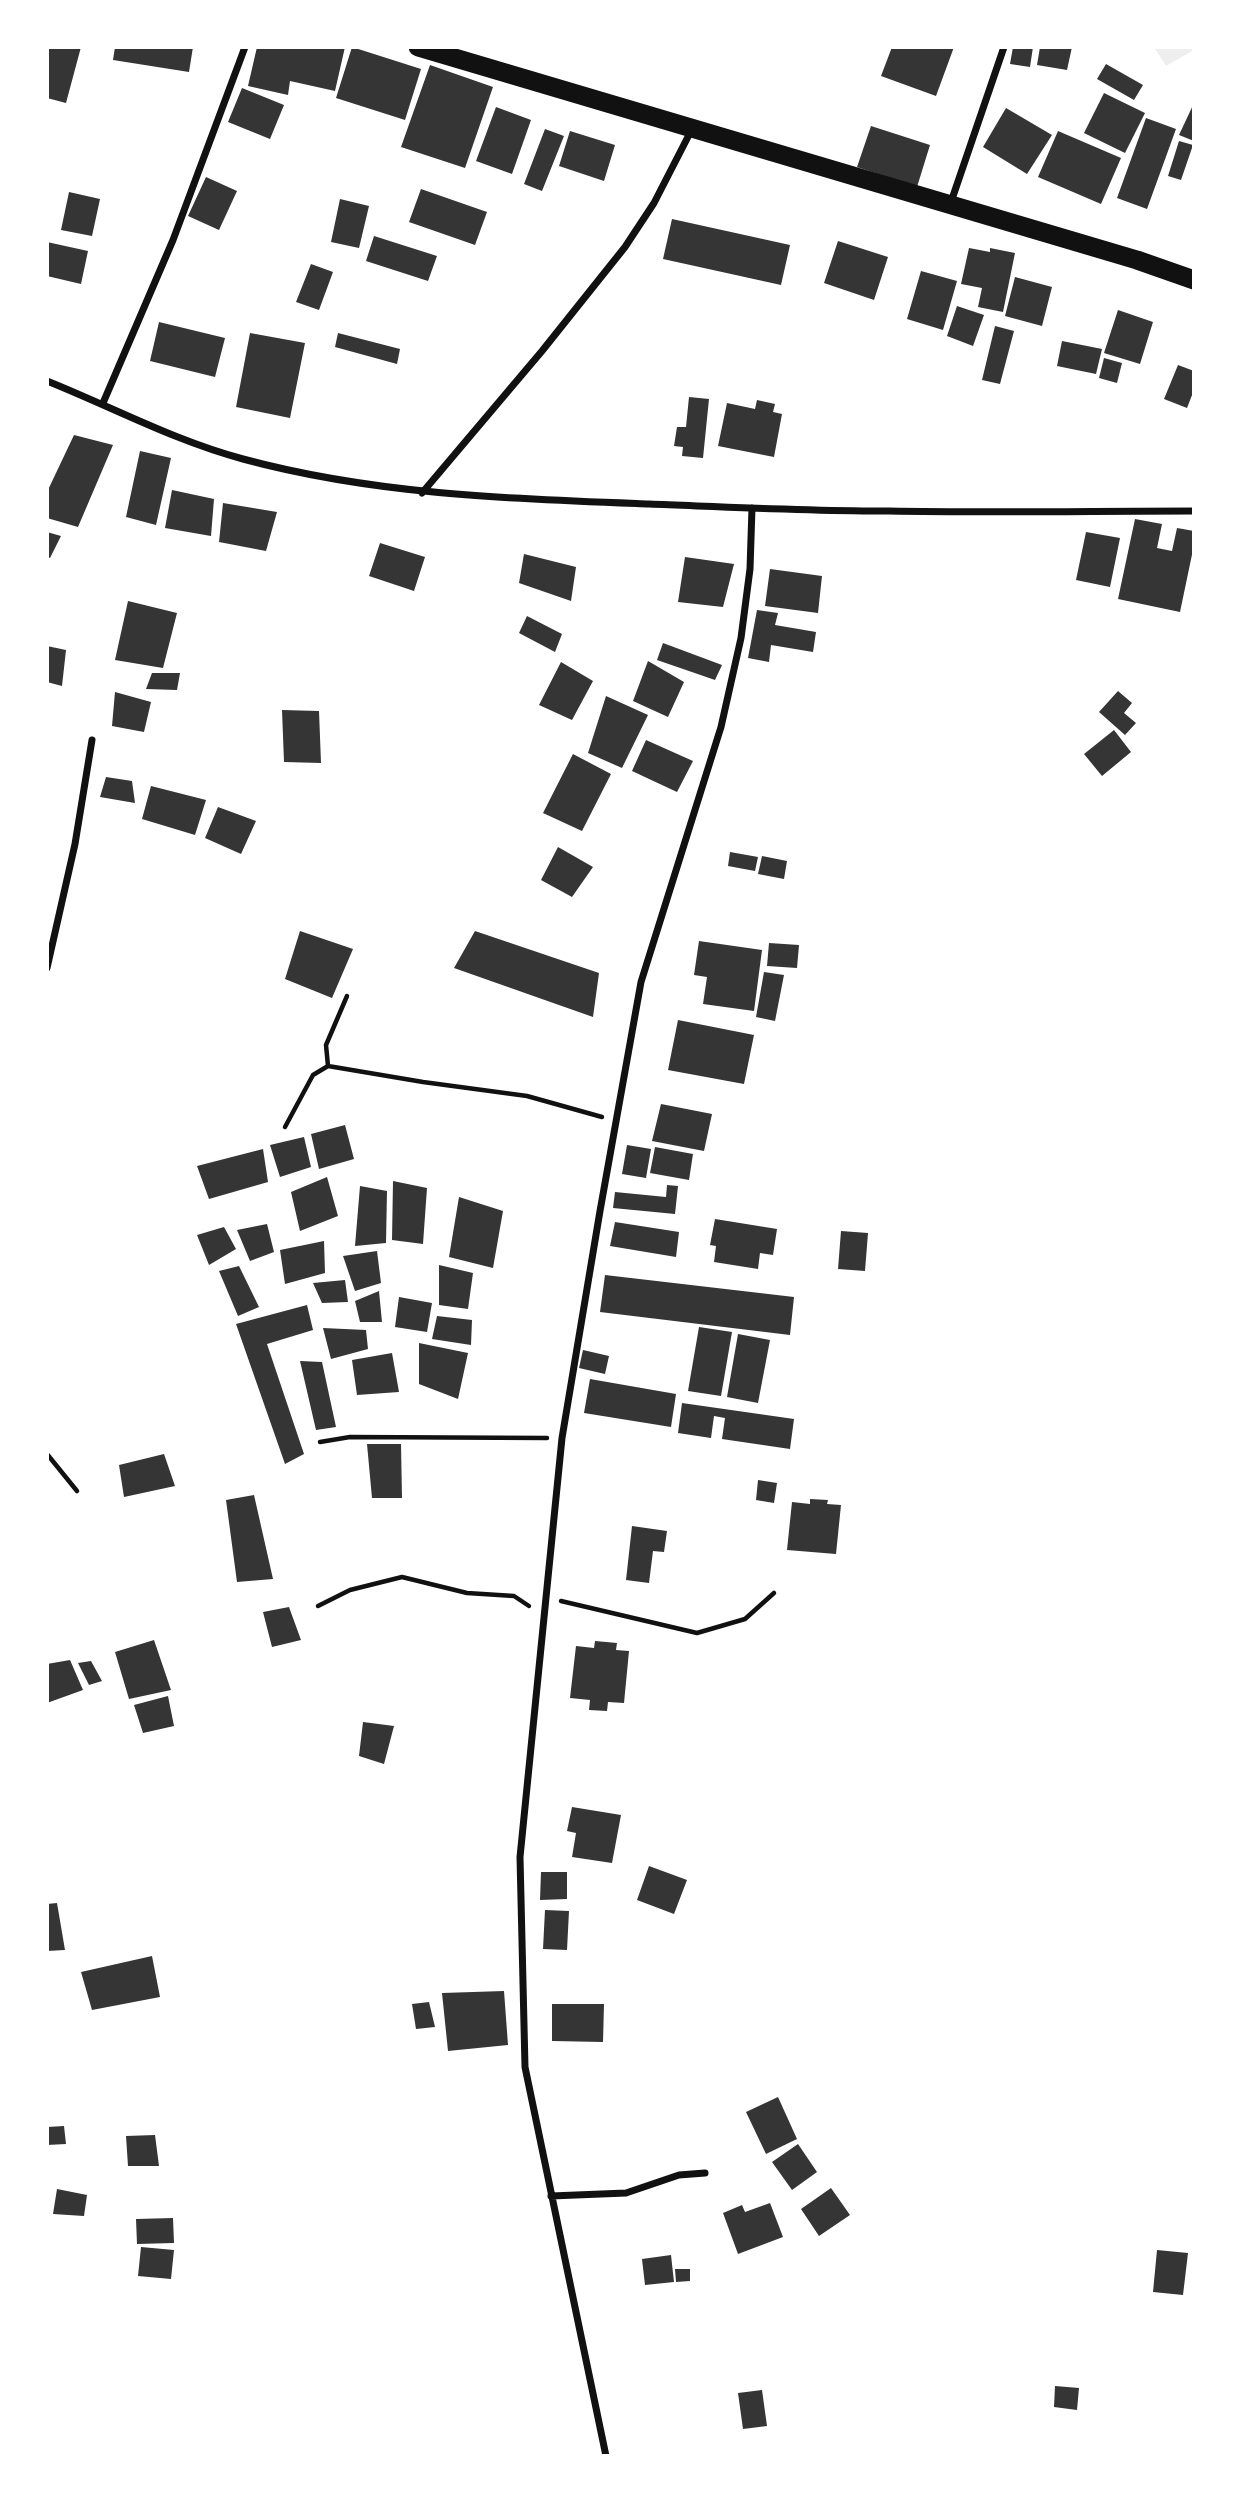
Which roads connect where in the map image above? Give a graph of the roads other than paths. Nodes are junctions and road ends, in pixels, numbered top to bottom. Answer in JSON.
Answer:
{"nodes":[{"id":1,"x":245,"y":47,"type":"edge"},
{"id":2,"x":418,"y":47,"type":"edge"},
{"id":3,"x":1004,"y":47,"type":"edge"},
{"id":4,"x":692,"y":128,"type":"junction"},
{"id":5,"x":950,"y":206,"type":"junction"},
{"id":6,"x":1194,"y":280,"type":"edge"},
{"id":7,"x":47,"y":381,"type":"edge"},
{"id":8,"x":103,"y":403,"type":"junction"},
{"id":9,"x":422,"y":493,"type":"junction"},
{"id":10,"x":752,"y":508,"type":"junction"},
{"id":11,"x":1194,"y":511,"type":"edge"},
{"id":12,"x":92,"y":740,"type":"dead end"},
{"id":13,"x":47,"y":968,"type":"edge"},
{"id":14,"x":705,"y":2173,"type":"dead end"},
{"id":15,"x":551,"y":2196,"type":"junction"},
{"id":16,"x":606,"y":2456,"type":"edge"}],
"edges":[{"from":1,"to":8,"type":"street"},
{"from":2,"to":4,"type":"highway"},
{"from":3,"to":5,"type":"street"},
{"from":4,"to":5,"type":"highway"},
{"from":4,"to":9,"type":"street"},
{"from":5,"to":6,"type":"highway"},
{"from":7,"to":8,"type":"street"},
{"from":8,"to":9,"type":"street"},
{"from":9,"to":10,"type":"street"},
{"from":10,"to":11,"type":"street"},
{"from":10,"to":15,"type":"street"},
{"from":12,"to":13,"type":"street"},
{"from":14,"to":15,"type":"street"},
{"from":15,"to":16,"type":"street"}]}
